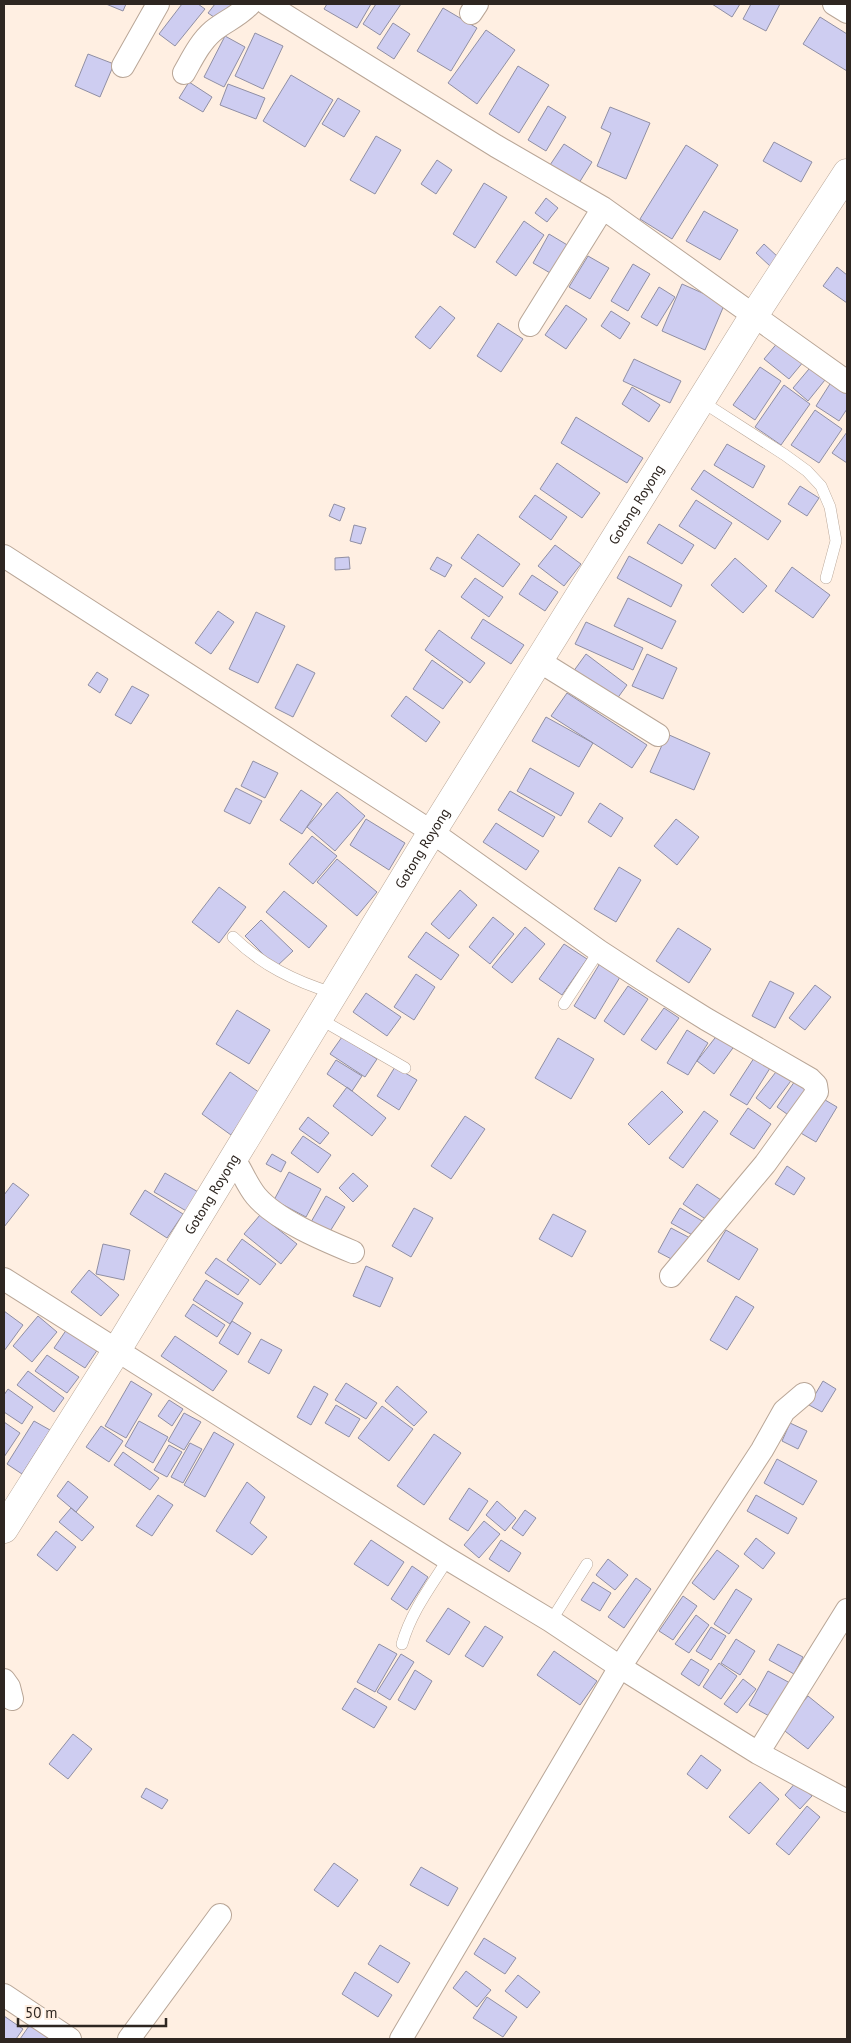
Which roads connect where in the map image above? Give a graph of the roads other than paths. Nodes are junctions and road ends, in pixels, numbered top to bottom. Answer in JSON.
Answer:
{"nodes":[{"id":1,"x":158,"y":4,"type":"edge"},
{"id":2,"x":250,"y":4,"type":"edge"},
{"id":3,"x":267,"y":4,"type":"edge"},
{"id":4,"x":834,"y":4,"type":"edge"},
{"id":5,"x":847,"y":12,"type":"edge"},
{"id":6,"x":123,"y":66,"type":"dead end"},
{"id":7,"x":184,"y":73,"type":"dead end"},
{"id":8,"x":847,"y":172,"type":"edge"},
{"id":9,"x":603,"y":208,"type":"junction"},
{"id":10,"x":753,"y":317,"type":"junction"},
{"id":11,"x":530,"y":325,"type":"dead end"},
{"id":12,"x":847,"y":382,"type":"edge"},
{"id":13,"x":701,"y":401,"type":"junction"},
{"id":14,"x":4,"y":556,"type":"edge"},
{"id":15,"x":826,"y":578,"type":"dead end"},
{"id":16,"x":539,"y":661,"type":"junction"},
{"id":17,"x":658,"y":735,"type":"dead end"},
{"id":18,"x":432,"y":832,"type":"junction"},
{"id":19,"x":233,"y":937,"type":"dead end"},
{"id":20,"x":600,"y":951,"type":"junction"},
{"id":21,"x":335,"y":994,"type":"junction"},
{"id":22,"x":564,"y":1004,"type":"dead end"},
{"id":23,"x":320,"y":1019,"type":"junction"},
{"id":24,"x":405,"y":1068,"type":"dead end"},
{"id":25,"x":234,"y":1159,"type":"junction"},
{"id":26,"x":353,"y":1252,"type":"dead end"},
{"id":27,"x":671,"y":1276,"type":"dead end"},
{"id":28,"x":4,"y":1279,"type":"edge"},
{"id":29,"x":117,"y":1350,"type":"junction"},
{"id":30,"x":804,"y":1394,"type":"dead end"},
{"id":31,"x":4,"y":1529,"type":"edge"},
{"id":32,"x":448,"y":1558,"type":"junction"},
{"id":33,"x":587,"y":1564,"type":"dead end"},
{"id":34,"x":847,"y":1610,"type":"edge"},
{"id":35,"x":551,"y":1621,"type":"junction"},
{"id":36,"x":402,"y":1644,"type":"dead end"},
{"id":37,"x":620,"y":1667,"type":"junction"},
{"id":38,"x":758,"y":1753,"type":"junction"},
{"id":39,"x":847,"y":1801,"type":"edge"},
{"id":40,"x":220,"y":1915,"type":"dead end"},
{"id":41,"x":4,"y":1995,"type":"edge"},
{"id":42,"x":70,"y":2039,"type":"edge"},
{"id":43,"x":129,"y":2039,"type":"edge"},
{"id":44,"x":401,"y":2039,"type":"edge"}],
"edges":[{"from":1,"to":6,"type":"street"},
{"from":2,"to":7,"type":"street"},
{"from":3,"to":9,"type":"street"},
{"from":4,"to":5,"type":"street"},
{"from":8,"to":10,"type":"street","name":"Gotong Royong"},
{"from":9,"to":10,"type":"street"},
{"from":9,"to":11,"type":"street"},
{"from":10,"to":12,"type":"street"},
{"from":10,"to":13,"type":"street","name":"Gotong Royong"},
{"from":13,"to":15,"type":"lane"},
{"from":13,"to":16,"type":"street","name":"Gotong Royong"},
{"from":14,"to":18,"type":"street"},
{"from":16,"to":17,"type":"street"},
{"from":16,"to":18,"type":"street","name":"Gotong Royong"},
{"from":18,"to":20,"type":"street"},
{"from":18,"to":21,"type":"street","name":"Gotong Royong"},
{"from":19,"to":21,"type":"lane"},
{"from":20,"to":22,"type":"lane"},
{"from":20,"to":27,"type":"street"},
{"from":21,"to":23,"type":"street","name":"Gotong Royong"},
{"from":23,"to":24,"type":"lane"},
{"from":23,"to":25,"type":"street","name":"Gotong Royong"},
{"from":25,"to":26,"type":"street"},
{"from":25,"to":29,"type":"street","name":"Gotong Royong"},
{"from":28,"to":29,"type":"street"},
{"from":29,"to":31,"type":"street","name":"Gotong Royong"},
{"from":29,"to":32,"type":"street"},
{"from":30,"to":37,"type":"street"},
{"from":32,"to":35,"type":"street"},
{"from":32,"to":36,"type":"lane"},
{"from":33,"to":35,"type":"lane"},
{"from":34,"to":38,"type":"street"},
{"from":35,"to":37,"type":"street"},
{"from":37,"to":38,"type":"street"},
{"from":37,"to":44,"type":"street"},
{"from":38,"to":39,"type":"street"},
{"from":40,"to":43,"type":"street"},
{"from":41,"to":42,"type":"street"}]}
